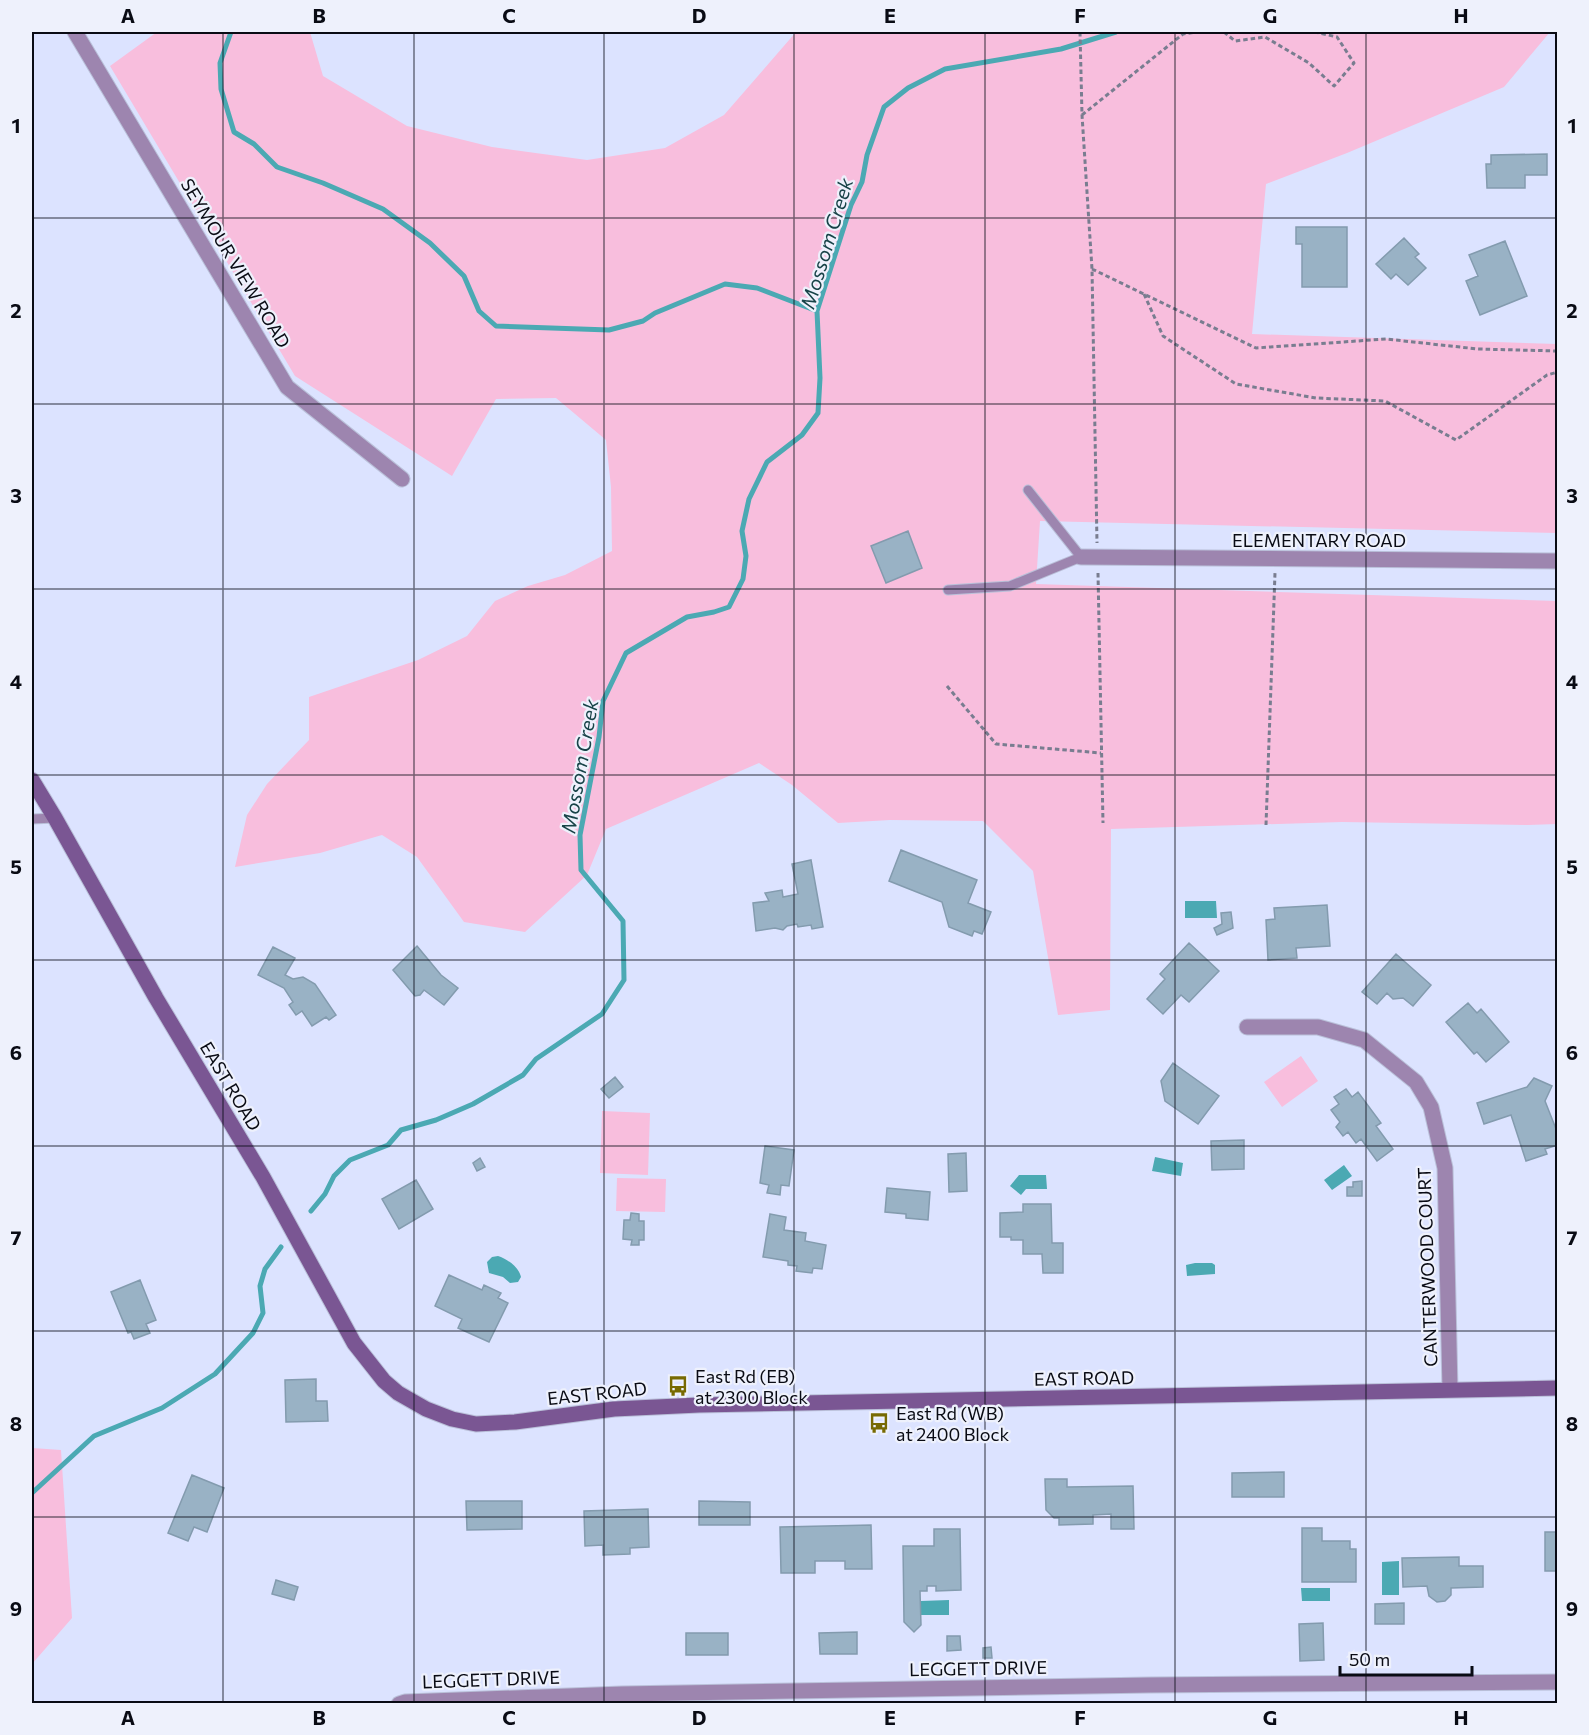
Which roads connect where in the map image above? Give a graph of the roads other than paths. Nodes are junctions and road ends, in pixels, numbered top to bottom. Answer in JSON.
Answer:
{"nodes":[{"id":1,"x":75,"y":32,"type":"edge"},
{"id":2,"x":402,"y":479,"type":"dead end"},
{"id":3,"x":1028,"y":490,"type":"dead end"},
{"id":4,"x":1081,"y":557,"type":"junction"},
{"id":5,"x":1557,"y":561,"type":"edge"},
{"id":6,"x":948,"y":590,"type":"dead end"},
{"id":7,"x":32,"y":780,"type":"edge"},
{"id":8,"x":55,"y":818,"type":"junction"},
{"id":9,"x":32,"y":819,"type":"edge"},
{"id":10,"x":1247,"y":1027,"type":"dead end"},
{"id":11,"x":1557,"y":1388,"type":"edge"},
{"id":12,"x":1450,"y":1389,"type":"junction"},
{"id":13,"x":1557,"y":1683,"type":"edge"},
{"id":14,"x":399,"y":1704,"type":"edge"}],
"edges":[{"from":1,"to":2,"type":"street","name":"SEYMOUR VIEW ROAD"},
{"from":3,"to":4,"type":"lane"},
{"from":4,"to":5,"type":"street","name":"ELEMENTARY ROAD"},
{"from":4,"to":6,"type":"lane"},
{"from":7,"to":8,"type":"main road","name":"EAST ROAD"},
{"from":8,"to":9,"type":"lane"},
{"from":8,"to":12,"type":"main road","name":"EAST ROAD"},
{"from":10,"to":12,"type":"street","name":"CANTERWOOD COURT"},
{"from":11,"to":12,"type":"main road","name":"EAST ROAD"},
{"from":13,"to":14,"type":"street","name":"LEGGETT DRIVE"}]}
